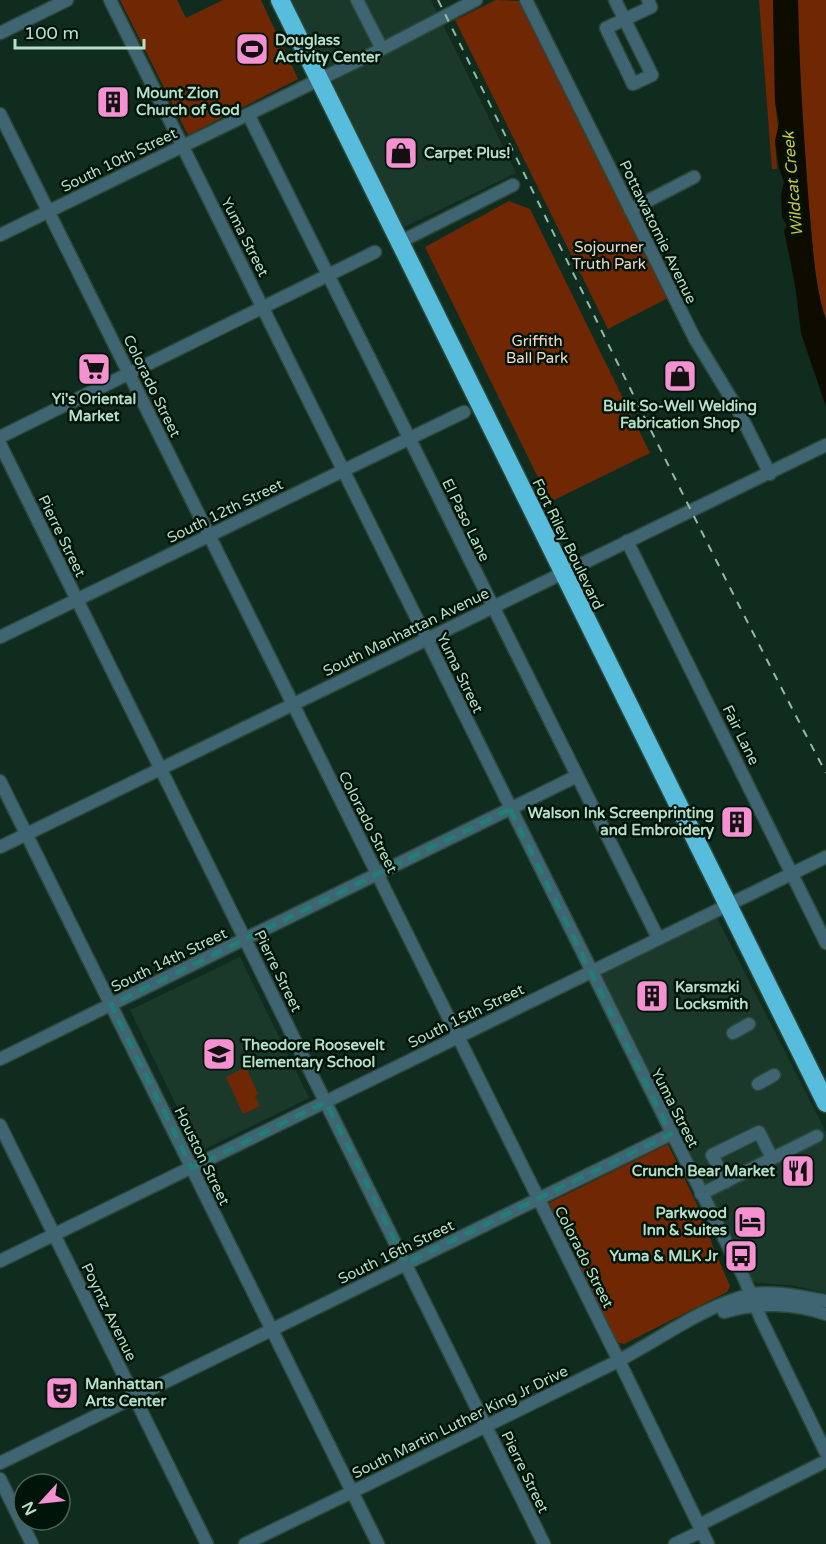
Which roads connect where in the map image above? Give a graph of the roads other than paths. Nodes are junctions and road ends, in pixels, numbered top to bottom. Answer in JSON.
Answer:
{"nodes":[{"id":1,"x":67,"y":0,"type":"edge"},
{"id":2,"x":110,"y":0,"type":"edge"},
{"id":3,"x":280,"y":0,"type":"edge"},
{"id":4,"x":357,"y":0,"type":"edge"},
{"id":5,"x":476,"y":0,"type":"edge"},
{"id":6,"x":526,"y":0,"type":"edge"},
{"id":7,"x":615,"y":0,"type":"edge"},
{"id":8,"x":648,"y":0,"type":"edge"},
{"id":9,"x":624,"y":19,"type":"junction"},
{"id":10,"x":0,"y":33,"type":"edge"},
{"id":11,"x":382,"y":49,"type":"junction"},
{"id":12,"x":319,"y":80,"type":"junction"},
{"id":13,"x":0,"y":114,"type":"edge"},
{"id":14,"x":248,"y":114,"type":"junction"},
{"id":15,"x":182,"y":146,"type":"junction"},
{"id":16,"x":694,"y":177,"type":"dead end"},
{"id":17,"x":513,"y":185,"type":"dead end"},
{"id":18,"x":48,"y":210,"type":"junction"},
{"id":19,"x":630,"y":210,"type":"junction"},
{"id":20,"x":0,"y":234,"type":"edge"},
{"id":21,"x":400,"y":242,"type":"junction"},
{"id":22,"x":375,"y":252,"type":"dead end"},
{"id":23,"x":327,"y":276,"type":"junction"},
{"id":24,"x":263,"y":307,"type":"junction"},
{"id":25,"x":129,"y":372,"type":"junction"},
{"id":26,"x":464,"y":412,"type":"dead end"},
{"id":27,"x":0,"y":437,"type":"edge"},
{"id":28,"x":409,"y":438,"type":"junction"},
{"id":29,"x":0,"y":444,"type":"edge"},
{"id":30,"x":826,"y":445,"type":"edge"},
{"id":31,"x":342,"y":471,"type":"junction"},
{"id":32,"x":770,"y":474,"type":"junction"},
{"id":33,"x":209,"y":535,"type":"junction"},
{"id":34,"x":627,"y":541,"type":"junction"},
{"id":35,"x":562,"y":572,"type":"junction"},
{"id":36,"x":78,"y":600,"type":"junction"},
{"id":37,"x":492,"y":607,"type":"junction"},
{"id":38,"x":0,"y":637,"type":"edge"},
{"id":39,"x":426,"y":639,"type":"junction"},
{"id":40,"x":292,"y":705,"type":"junction"},
{"id":41,"x":161,"y":769,"type":"junction"},
{"id":42,"x":577,"y":777,"type":"junction"},
{"id":43,"x":0,"y":781,"type":"edge"},
{"id":44,"x":510,"y":809,"type":"junction"},
{"id":45,"x":26,"y":834,"type":"junction"},
{"id":46,"x":0,"y":848,"type":"edge"},
{"id":47,"x":826,"y":857,"type":"edge"},
{"id":48,"x":791,"y":873,"type":"junction"},
{"id":49,"x":377,"y":874,"type":"junction"},
{"id":50,"x":727,"y":905,"type":"junction"},
{"id":51,"x":658,"y":938,"type":"junction"},
{"id":52,"x":245,"y":939,"type":"junction"},
{"id":53,"x":826,"y":943,"type":"edge"},
{"id":54,"x":591,"y":972,"type":"junction"},
{"id":55,"x":111,"y":1005,"type":"junction"},
{"id":56,"x":749,"y":1024,"type":"dead end"},
{"id":57,"x":733,"y":1033,"type":"dead end"},
{"id":58,"x":458,"y":1036,"type":"junction"},
{"id":59,"x":0,"y":1059,"type":"edge"},
{"id":60,"x":774,"y":1075,"type":"dead end"},
{"id":61,"x":758,"y":1084,"type":"dead end"},
{"id":62,"x":326,"y":1102,"type":"junction"},
{"id":63,"x":826,"y":1103,"type":"edge"},
{"id":64,"x":0,"y":1125,"type":"edge"},
{"id":65,"x":671,"y":1134,"type":"junction"},
{"id":66,"x":817,"y":1136,"type":"dead end"},
{"id":67,"x":772,"y":1158,"type":"junction"},
{"id":68,"x":192,"y":1168,"type":"junction"},
{"id":69,"x":726,"y":1182,"type":"junction"},
{"id":70,"x":701,"y":1194,"type":"junction"},
{"id":71,"x":538,"y":1200,"type":"junction"},
{"id":72,"x":54,"y":1234,"type":"junction"},
{"id":73,"x":0,"y":1261,"type":"edge"},
{"id":74,"x":406,"y":1263,"type":"junction"},
{"id":75,"x":753,"y":1301,"type":"junction"},
{"id":76,"x":826,"y":1301,"type":"edge"},
{"id":77,"x":826,"y":1314,"type":"edge"},
{"id":78,"x":272,"y":1330,"type":"junction"},
{"id":79,"x":618,"y":1360,"type":"junction"},
{"id":80,"x":134,"y":1398,"type":"junction"},
{"id":81,"x":485,"y":1426,"type":"junction"},
{"id":82,"x":826,"y":1453,"type":"edge"},
{"id":83,"x":826,"y":1461,"type":"edge"},
{"id":84,"x":0,"y":1463,"type":"edge"},
{"id":85,"x":0,"y":1479,"type":"edge"},
{"id":86,"x":352,"y":1492,"type":"junction"},
{"id":87,"x":700,"y":1528,"type":"junction"},
{"id":88,"x":32,"y":1544,"type":"edge"},
{"id":89,"x":207,"y":1544,"type":"edge"},
{"id":90,"x":245,"y":1544,"type":"edge"},
{"id":91,"x":378,"y":1544,"type":"edge"},
{"id":92,"x":544,"y":1544,"type":"edge"},
{"id":93,"x":675,"y":1544,"type":"edge"},
{"id":94,"x":708,"y":1544,"type":"edge"}],
"edges":[{"from":1,"to":10,"type":"street"},
{"from":2,"to":15,"type":"street","name":"Yuma Street"},
{"from":3,"to":12,"type":"highway","name":"Fort Riley Boulevard"},
{"from":4,"to":11,"type":"street"},
{"from":5,"to":11,"type":"street","name":"South 10th Street"},
{"from":6,"to":19,"type":"street","name":"Pottawatomie Avenue"},
{"from":7,"to":9,"type":"street"},
{"from":8,"to":9,"type":"street"},
{"from":9,"to":9,"type":"street"},
{"from":11,"to":12,"type":"street","name":"South 10th Street"},
{"from":12,"to":14,"type":"street","name":"South 10th Street"},
{"from":12,"to":21,"type":"highway","name":"Fort Riley Boulevard"},
{"from":13,"to":18,"type":"street","name":"Colorado Street"},
{"from":14,"to":15,"type":"street","name":"South 10th Street"},
{"from":14,"to":23,"type":"street","name":"El Paso Lane"},
{"from":15,"to":18,"type":"street","name":"South 10th Street"},
{"from":15,"to":24,"type":"street","name":"Yuma Street"},
{"from":16,"to":19,"type":"street"},
{"from":17,"to":21,"type":"street"},
{"from":18,"to":20,"type":"street","name":"South 10th Street"},
{"from":18,"to":25,"type":"street","name":"Colorado Street"},
{"from":19,"to":32,"type":"street","name":"Pottawatomie Avenue"},
{"from":21,"to":35,"type":"highway","name":"Fort Riley Boulevard"},
{"from":22,"to":23,"type":"street"},
{"from":23,"to":24,"type":"street"},
{"from":23,"to":28,"type":"street","name":"El Paso Lane"},
{"from":24,"to":25,"type":"street"},
{"from":24,"to":31,"type":"street","name":"Yuma Street"},
{"from":25,"to":27,"type":"street"},
{"from":25,"to":33,"type":"street","name":"Colorado Street"},
{"from":26,"to":28,"type":"street","name":"South 12th Street"},
{"from":28,"to":31,"type":"street","name":"South 12th Street"},
{"from":28,"to":37,"type":"street","name":"El Paso Lane"},
{"from":29,"to":36,"type":"street","name":"Pierre Street"},
{"from":30,"to":32,"type":"street","name":"South Manhattan Avenue"},
{"from":31,"to":33,"type":"street","name":"South 12th Street"},
{"from":31,"to":39,"type":"street","name":"Yuma Street"},
{"from":32,"to":34,"type":"street","name":"South Manhattan Avenue"},
{"from":33,"to":36,"type":"street","name":"South 12th Street"},
{"from":33,"to":40,"type":"street","name":"Colorado Street"},
{"from":34,"to":35,"type":"street","name":"South Manhattan Avenue"},
{"from":34,"to":48,"type":"street","name":"Fair Lane"},
{"from":35,"to":37,"type":"street","name":"South Manhattan Avenue"},
{"from":35,"to":50,"type":"highway","name":"Fort Riley Boulevard"},
{"from":36,"to":38,"type":"street","name":"South 12th Street"},
{"from":36,"to":41,"type":"street","name":"Pierre Street"},
{"from":37,"to":39,"type":"street","name":"South Manhattan Avenue"},
{"from":37,"to":42,"type":"street","name":"El Paso Lane"},
{"from":39,"to":40,"type":"street","name":"South Manhattan Avenue"},
{"from":39,"to":44,"type":"street","name":"Yuma Street"},
{"from":40,"to":41,"type":"street","name":"South Manhattan Avenue"},
{"from":40,"to":49,"type":"street","name":"Colorado Street"},
{"from":41,"to":45,"type":"street","name":"South Manhattan Avenue"},
{"from":41,"to":52,"type":"street","name":"Pierre Street"},
{"from":42,"to":44,"type":"street","name":"South 14th Street"},
{"from":42,"to":51,"type":"street","name":"El Paso Lane"},
{"from":43,"to":45,"type":"street","name":"Houston Street"},
{"from":44,"to":49,"type":"street","name":"South 14th Street"},
{"from":44,"to":54,"type":"street","name":"Yuma Street"},
{"from":45,"to":46,"type":"street","name":"South Manhattan Avenue"},
{"from":45,"to":55,"type":"street","name":"Houston Street"},
{"from":47,"to":48,"type":"street","name":"South 15th Street"},
{"from":48,"to":50,"type":"street","name":"South 15th Street"},
{"from":48,"to":53,"type":"street","name":"Fair Lane"},
{"from":49,"to":52,"type":"street","name":"South 14th Street"},
{"from":49,"to":58,"type":"street","name":"Colorado Street"},
{"from":50,"to":51,"type":"street","name":"South 15th Street"},
{"from":50,"to":63,"type":"highway","name":"Fort Riley Boulevard"},
{"from":51,"to":54,"type":"street","name":"South 15th Street"},
{"from":52,"to":55,"type":"street","name":"South 14th Street"},
{"from":52,"to":62,"type":"street","name":"Pierre Street"},
{"from":54,"to":58,"type":"street","name":"South 15th Street"},
{"from":54,"to":65,"type":"street","name":"Yuma Street"},
{"from":55,"to":59,"type":"street","name":"South 14th Street"},
{"from":55,"to":68,"type":"street","name":"Houston Street"},
{"from":56,"to":57,"type":"street"},
{"from":58,"to":62,"type":"street","name":"South 15th Street"},
{"from":58,"to":71,"type":"street","name":"Colorado Street"},
{"from":60,"to":61,"type":"street"},
{"from":62,"to":68,"type":"street","name":"South 15th Street"},
{"from":62,"to":74,"type":"street","name":"Pierre Street"},
{"from":64,"to":72,"type":"street","name":"Poyntz Avenue"},
{"from":65,"to":70,"type":"street","name":"Yuma Street"},
{"from":65,"to":71,"type":"street","name":"South 16th Street"},
{"from":66,"to":67,"type":"street"},
{"from":67,"to":69,"type":"street"},
{"from":67,"to":69,"type":"street"},
{"from":68,"to":72,"type":"street","name":"South 15th Street"},
{"from":68,"to":78,"type":"street","name":"Houston Street"},
{"from":69,"to":70,"type":"street"},
{"from":70,"to":75,"type":"street","name":"Yuma Street"},
{"from":71,"to":74,"type":"street","name":"South 16th Street"},
{"from":71,"to":79,"type":"street","name":"Colorado Street"},
{"from":72,"to":73,"type":"street","name":"South 15th Street"},
{"from":72,"to":80,"type":"street","name":"Poyntz Avenue"},
{"from":74,"to":78,"type":"street","name":"South 16th Street"},
{"from":74,"to":81,"type":"street","name":"Pierre Street"},
{"from":75,"to":76,"type":"street","name":"South Martin Luther King Jr Drive"},
{"from":75,"to":77,"type":"street","name":"South Martin Luther King Jr Drive"},
{"from":75,"to":79,"type":"street","name":"South Martin Luther King Jr Drive"},
{"from":75,"to":82,"type":"street","name":"Yuma Street"},
{"from":78,"to":80,"type":"street","name":"South 16th Street"},
{"from":78,"to":86,"type":"street","name":"Houston Street"},
{"from":79,"to":81,"type":"street","name":"South Martin Luther King Jr Drive"},
{"from":79,"to":87,"type":"street","name":"Colorado Street"},
{"from":80,"to":84,"type":"street","name":"South 16th Street"},
{"from":80,"to":89,"type":"street","name":"Poyntz Avenue"},
{"from":81,"to":86,"type":"street","name":"South Martin Luther King Jr Drive"},
{"from":81,"to":92,"type":"street","name":"Pierre Street"},
{"from":83,"to":87,"type":"street"},
{"from":85,"to":88,"type":"street"},
{"from":86,"to":90,"type":"street","name":"South Martin Luther King Jr Drive"},
{"from":86,"to":91,"type":"street","name":"Houston Street"},
{"from":87,"to":93,"type":"street"},
{"from":87,"to":94,"type":"street","name":"Colorado Street"}]}
